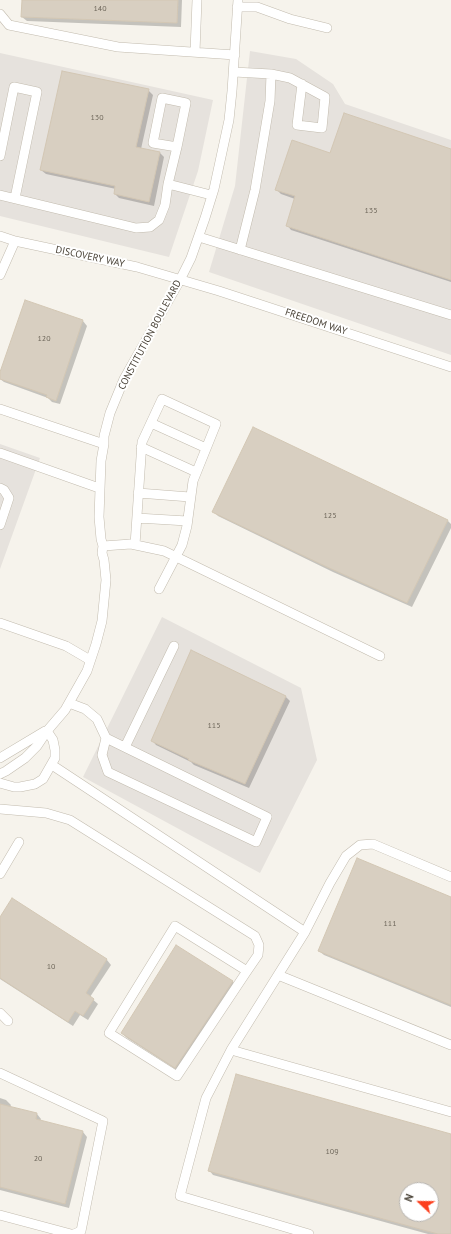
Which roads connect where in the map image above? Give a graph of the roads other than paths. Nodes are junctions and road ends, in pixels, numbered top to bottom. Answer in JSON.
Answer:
{"nodes":[{"id":1,"x":197,"y":0,"type":"edge"},
{"id":2,"x":238,"y":3,"type":"edge"},
{"id":3,"x":0,"y":14,"type":"edge"},
{"id":4,"x":327,"y":28,"type":"dead end"},
{"id":5,"x":195,"y":52,"type":"junction"},
{"id":6,"x":235,"y":55,"type":"junction"},
{"id":7,"x":234,"y":72,"type":"junction"},
{"id":8,"x":271,"y":74,"type":"junction"},
{"id":9,"x":302,"y":84,"type":"junction"},
{"id":10,"x":177,"y":147,"type":"junction"},
{"id":11,"x":0,"y":156,"type":"edge"},
{"id":12,"x":168,"y":184,"type":"junction"},
{"id":13,"x":0,"y":195,"type":"edge"},
{"id":14,"x":211,"y":195,"type":"junction"},
{"id":15,"x":15,"y":198,"type":"junction"},
{"id":16,"x":0,"y":236,"type":"edge"},
{"id":17,"x":199,"y":237,"type":"junction"},
{"id":18,"x":15,"y":241,"type":"junction"},
{"id":19,"x":240,"y":250,"type":"junction"},
{"id":20,"x":0,"y":275,"type":"edge"},
{"id":21,"x":180,"y":280,"type":"junction"},
{"id":22,"x":451,"y":315,"type":"edge"},
{"id":23,"x":451,"y":367,"type":"edge"},
{"id":24,"x":0,"y":409,"type":"edge"},
{"id":25,"x":151,"y":423,"type":"junction"},
{"id":26,"x":104,"y":444,"type":"junction"},
{"id":27,"x":141,"y":446,"type":"junction"},
{"id":28,"x":206,"y":448,"type":"junction"},
{"id":29,"x":0,"y":453,"type":"edge"},
{"id":30,"x":196,"y":472,"type":"junction"},
{"id":31,"x":0,"y":488,"type":"edge"},
{"id":32,"x":99,"y":488,"type":"junction"},
{"id":33,"x":138,"y":493,"type":"junction"},
{"id":34,"x":190,"y":497,"type":"junction"},
{"id":35,"x":136,"y":518,"type":"junction"},
{"id":36,"x":188,"y":521,"type":"junction"},
{"id":37,"x":0,"y":523,"type":"edge"},
{"id":38,"x":135,"y":545,"type":"junction"},
{"id":39,"x":103,"y":546,"type":"junction"},
{"id":40,"x":176,"y":557,"type":"junction"},
{"id":41,"x":159,"y":589,"type":"dead end"},
{"id":42,"x":0,"y":623,"type":"edge"},
{"id":43,"x":174,"y":646,"type":"dead end"},
{"id":44,"x":380,"y":656,"type":"dead end"},
{"id":45,"x":90,"y":660,"type":"junction"},
{"id":46,"x":69,"y":703,"type":"junction"},
{"id":47,"x":47,"y":730,"type":"junction"},
{"id":48,"x":106,"y":738,"type":"junction"},
{"id":49,"x":125,"y":747,"type":"junction"},
{"id":50,"x":0,"y":758,"type":"edge"},
{"id":51,"x":52,"y":765,"type":"junction"},
{"id":52,"x":0,"y":774,"type":"edge"},
{"id":53,"x":0,"y":783,"type":"edge"},
{"id":54,"x":0,"y":809,"type":"edge"},
{"id":55,"x":19,"y":842,"type":"dead end"},
{"id":56,"x":0,"y":874,"type":"edge"},
{"id":57,"x":451,"y":877,"type":"edge"},
{"id":58,"x":305,"y":932,"type":"junction"},
{"id":59,"x":247,"y":970,"type":"junction"},
{"id":60,"x":278,"y":975,"type":"junction"},
{"id":61,"x":0,"y":1013,"type":"edge"},
{"id":62,"x":8,"y":1020,"type":"dead end"},
{"id":63,"x":451,"y":1045,"type":"edge"},
{"id":64,"x":231,"y":1050,"type":"junction"},
{"id":65,"x":0,"y":1073,"type":"edge"},
{"id":66,"x":451,"y":1112,"type":"edge"},
{"id":67,"x":0,"y":1215,"type":"edge"},
{"id":68,"x":73,"y":1234,"type":"edge"},
{"id":69,"x":309,"y":1234,"type":"edge"}],
"edges":[{"from":1,"to":5,"type":"street"},
{"from":2,"to":4,"type":"street"},
{"from":2,"to":6,"type":"street","name":"CONSTITUTION BOULEVARD"},
{"from":3,"to":5,"type":"street"},
{"from":5,"to":6,"type":"street"},
{"from":6,"to":7,"type":"street","name":"CONSTITUTION BOULEVARD"},
{"from":7,"to":8,"type":"street"},
{"from":7,"to":14,"type":"street","name":"CONSTITUTION BOULEVARD"},
{"from":8,"to":9,"type":"street"},
{"from":8,"to":19,"type":"street"},
{"from":9,"to":9,"type":"street"},
{"from":10,"to":10,"type":"street"},
{"from":10,"to":12,"type":"street"},
{"from":11,"to":15,"type":"street"},
{"from":12,"to":14,"type":"street"},
{"from":12,"to":15,"type":"street"},
{"from":13,"to":15,"type":"street"},
{"from":14,"to":17,"type":"street","name":"CONSTITUTION BOULEVARD"},
{"from":16,"to":18,"type":"street","name":"DISCOVERY WAY"},
{"from":17,"to":19,"type":"street"},
{"from":17,"to":21,"type":"street","name":"CONSTITUTION BOULEVARD"},
{"from":18,"to":20,"type":"street"},
{"from":18,"to":21,"type":"street","name":"DISCOVERY WAY"},
{"from":19,"to":22,"type":"street"},
{"from":21,"to":23,"type":"street","name":"FREEDOM WAY"},
{"from":21,"to":26,"type":"street","name":"CONSTITUTION BOULEVARD"},
{"from":24,"to":26,"type":"street"},
{"from":25,"to":27,"type":"street"},
{"from":25,"to":28,"type":"street"},
{"from":25,"to":28,"type":"street"},
{"from":26,"to":32,"type":"street","name":"CONSTITUTION BOULEVARD"},
{"from":27,"to":30,"type":"street"},
{"from":27,"to":33,"type":"street"},
{"from":28,"to":30,"type":"street"},
{"from":29,"to":32,"type":"street"},
{"from":30,"to":34,"type":"street"},
{"from":31,"to":37,"type":"street"},
{"from":32,"to":39,"type":"street","name":"CONSTITUTION BOULEVARD"},
{"from":33,"to":34,"type":"street"},
{"from":33,"to":35,"type":"street"},
{"from":34,"to":36,"type":"street"},
{"from":35,"to":36,"type":"street"},
{"from":35,"to":38,"type":"street"},
{"from":36,"to":40,"type":"street"},
{"from":38,"to":39,"type":"street"},
{"from":38,"to":40,"type":"street"},
{"from":39,"to":45,"type":"street","name":"CONSTITUTION BOULEVARD"},
{"from":40,"to":41,"type":"street"},
{"from":40,"to":44,"type":"street"},
{"from":42,"to":45,"type":"street"},
{"from":43,"to":49,"type":"street"},
{"from":45,"to":46,"type":"street","name":"CONSTITUTION BOULEVARD"},
{"from":46,"to":47,"type":"street","name":"CONSTITUTION BOULEVARD"},
{"from":46,"to":48,"type":"street"},
{"from":47,"to":50,"type":"street","name":"CONSTITUTION BOULEVARD"},
{"from":47,"to":51,"type":"street"},
{"from":47,"to":52,"type":"street","name":"CONSTITUTION BOULEVARD"},
{"from":48,"to":49,"type":"street"},
{"from":48,"to":49,"type":"street"},
{"from":51,"to":53,"type":"street"},
{"from":51,"to":58,"type":"street"},
{"from":54,"to":59,"type":"street"},
{"from":55,"to":56,"type":"street"},
{"from":57,"to":58,"type":"street"},
{"from":58,"to":60,"type":"street"},
{"from":59,"to":59,"type":"street"},
{"from":60,"to":63,"type":"street"},
{"from":60,"to":64,"type":"street"},
{"from":61,"to":62,"type":"street"},
{"from":64,"to":66,"type":"street"},
{"from":64,"to":69,"type":"street"},
{"from":65,"to":68,"type":"street"},
{"from":67,"to":68,"type":"street"}]}
